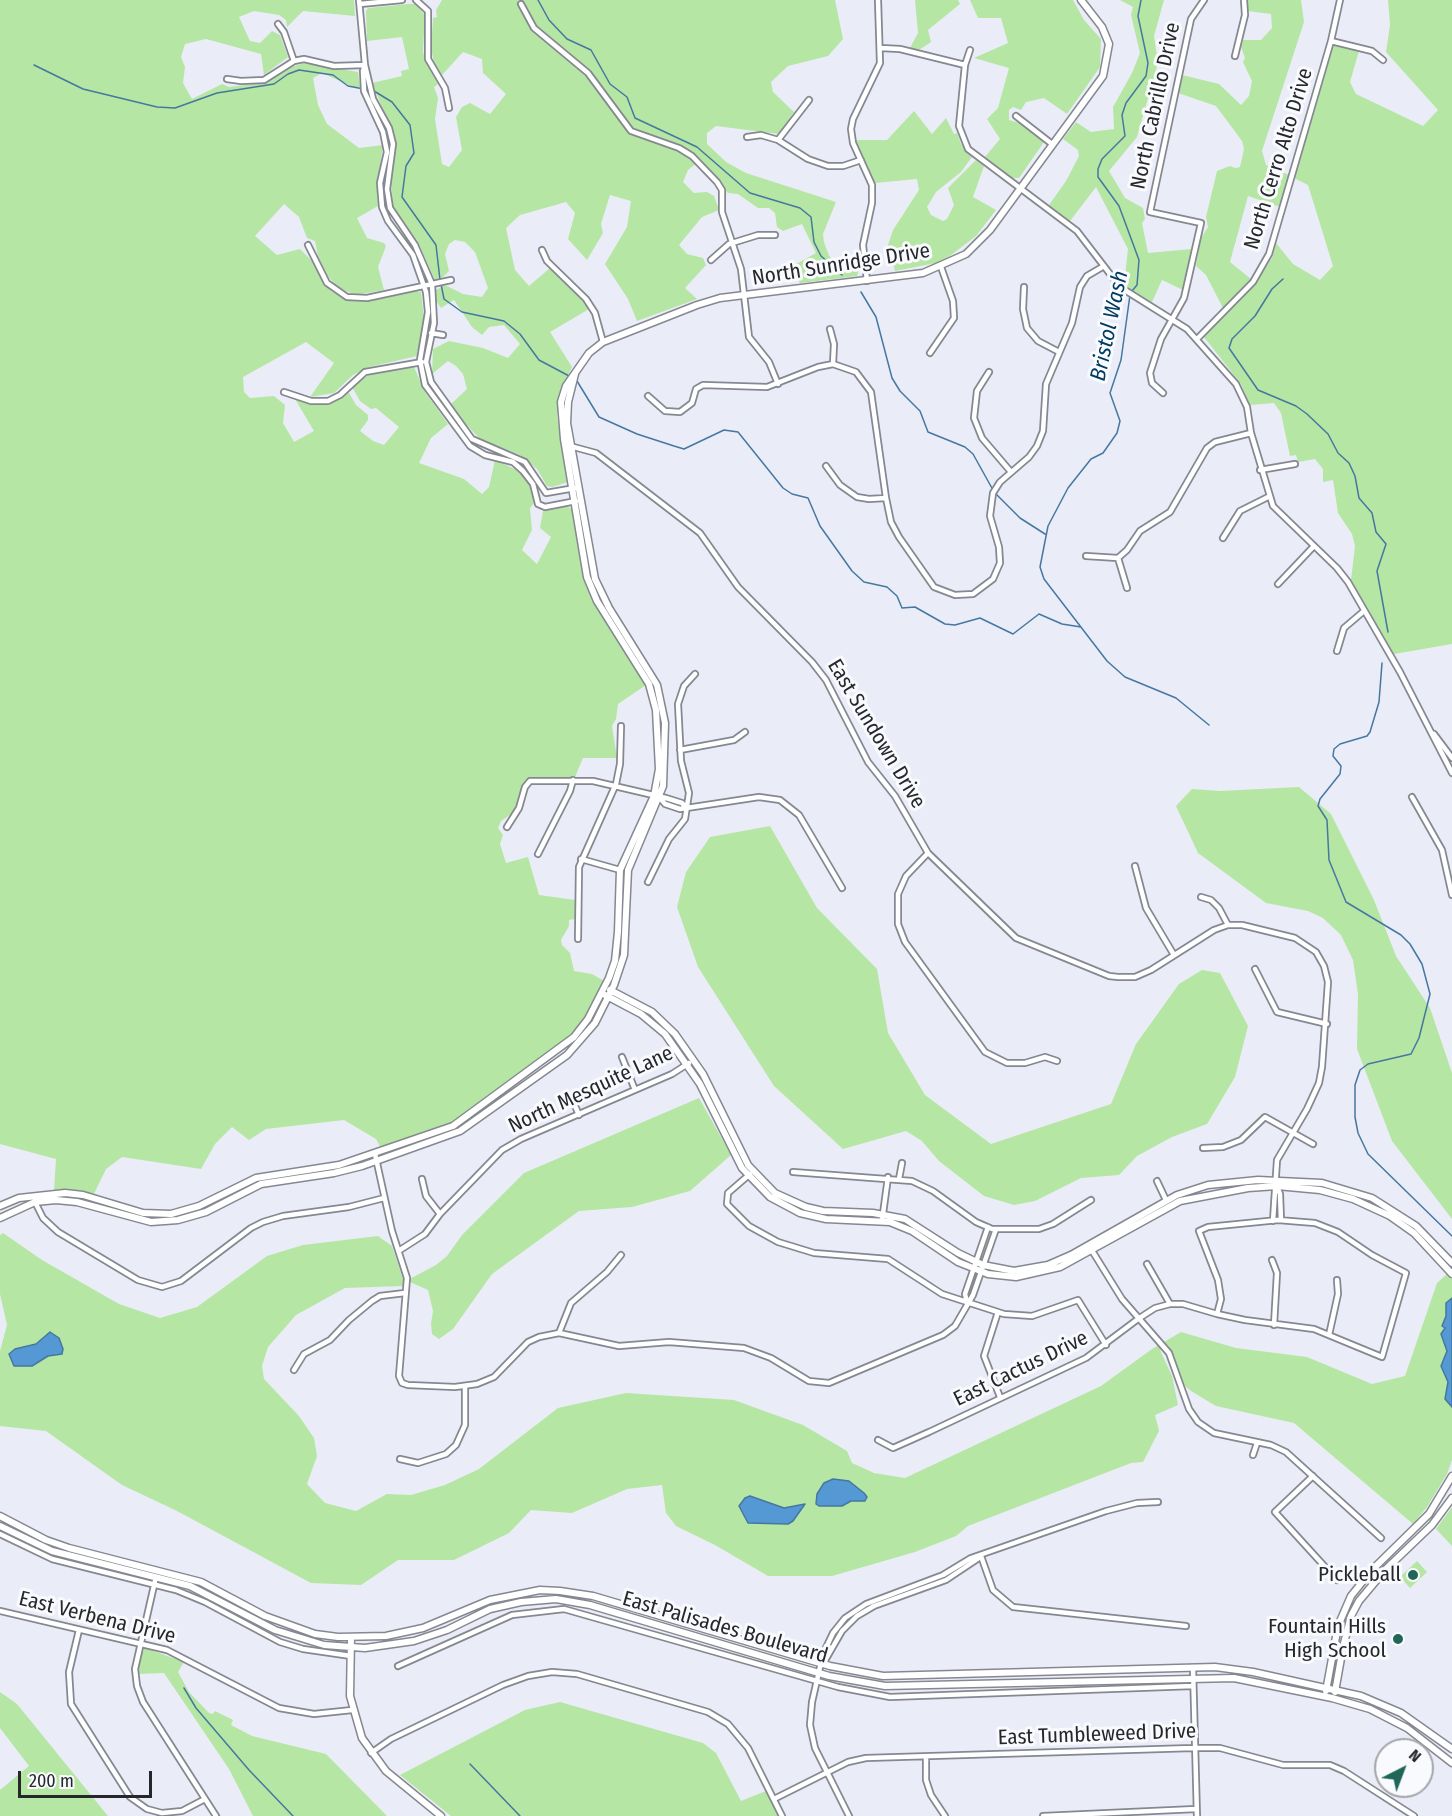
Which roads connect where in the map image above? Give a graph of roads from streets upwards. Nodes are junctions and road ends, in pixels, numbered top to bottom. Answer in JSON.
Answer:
{"nodes":[{"id":1,"x":402,"y":0,"type":"edge"},
{"id":2,"x":416,"y":0,"type":"edge"},
{"id":3,"x":878,"y":0,"type":"edge"},
{"id":4,"x":1082,"y":0,"type":"edge"},
{"id":5,"x":1204,"y":0,"type":"edge"},
{"id":6,"x":1244,"y":0,"type":"edge"},
{"id":7,"x":1340,"y":0,"type":"edge"},
{"id":8,"x":360,"y":2,"type":"edge"},
{"id":9,"x":520,"y":4,"type":"dead end"},
{"id":10,"x":278,"y":24,"type":"dead end"},
{"id":11,"x":1332,"y":41,"type":"junction"},
{"id":12,"x":880,"y":48,"type":"junction"},
{"id":13,"x":970,"y":50,"type":"dead end"},
{"id":14,"x":1236,"y":56,"type":"dead end"},
{"id":15,"x":1383,"y":60,"type":"dead end"},
{"id":16,"x":294,"y":61,"type":"junction"},
{"id":17,"x":365,"y":65,"type":"junction"},
{"id":18,"x":964,"y":65,"type":"junction"},
{"id":19,"x":227,"y":79,"type":"dead end"},
{"id":20,"x":809,"y":100,"type":"dead end"},
{"id":21,"x":376,"y":105,"type":"junction"},
{"id":22,"x":370,"y":108,"type":"junction"},
{"id":23,"x":448,"y":108,"type":"dead end"},
{"id":24,"x":1016,"y":116,"type":"dead end"},
{"id":25,"x":747,"y":137,"type":"dead end"},
{"id":26,"x":778,"y":140,"type":"junction"},
{"id":27,"x":1053,"y":144,"type":"junction"},
{"id":28,"x":861,"y":160,"type":"junction"},
{"id":29,"x":380,"y":189,"type":"junction"},
{"id":30,"x":387,"y":189,"type":"junction"},
{"id":31,"x":1021,"y":189,"type":"junction"},
{"id":32,"x":775,"y":234,"type":"dead end"},
{"id":33,"x":734,"y":242,"type":"junction"},
{"id":34,"x":308,"y":245,"type":"dead end"},
{"id":35,"x":542,"y":250,"type":"dead end"},
{"id":36,"x":711,"y":260,"type":"dead end"},
{"id":37,"x":1104,"y":266,"type":"junction"},
{"id":38,"x":941,"y":267,"type":"junction"},
{"id":39,"x":451,"y":280,"type":"dead end"},
{"id":40,"x":867,"y":281,"type":"junction"},
{"id":41,"x":432,"y":284,"type":"junction"},
{"id":42,"x":424,"y":285,"type":"junction"},
{"id":43,"x":1024,"y":287,"type":"dead end"},
{"id":44,"x":744,"y":296,"type":"junction"},
{"id":45,"x":1171,"y":319,"type":"junction"},
{"id":46,"x":830,"y":329,"type":"dead end"},
{"id":47,"x":425,"y":332,"type":"junction"},
{"id":48,"x":433,"y":334,"type":"junction"},
{"id":49,"x":443,"y":335,"type":"dead end"},
{"id":50,"x":1197,"y":339,"type":"junction"},
{"id":51,"x":603,"y":342,"type":"junction"},
{"id":52,"x":930,"y":352,"type":"dead end"},
{"id":53,"x":1059,"y":352,"type":"junction"},
{"id":54,"x":423,"y":362,"type":"junction"},
{"id":55,"x":833,"y":364,"type":"junction"},
{"id":56,"x":989,"y":372,"type":"dead end"},
{"id":57,"x":778,"y":384,"type":"junction"},
{"id":58,"x":284,"y":392,"type":"dead end"},
{"id":59,"x":1163,"y":393,"type":"dead end"},
{"id":60,"x":648,"y":396,"type":"dead end"},
{"id":61,"x":1251,"y":433,"type":"junction"},
{"id":62,"x":472,"y":440,"type":"junction"},
{"id":63,"x":468,"y":445,"type":"junction"},
{"id":64,"x":567,"y":446,"type":"junction"},
{"id":65,"x":1295,"y":463,"type":"dead end"},
{"id":66,"x":826,"y":466,"type":"dead end"},
{"id":67,"x":1260,"y":470,"type":"junction"},
{"id":68,"x":1011,"y":472,"type":"junction"},
{"id":69,"x":574,"y":489,"type":"junction"},
{"id":70,"x":543,"y":491,"type":"junction"},
{"id":71,"x":554,"y":492,"type":"junction"},
{"id":72,"x":536,"y":494,"type":"junction"},
{"id":73,"x":1268,"y":497,"type":"junction"},
{"id":74,"x":886,"y":498,"type":"junction"},
{"id":75,"x":577,"y":501,"type":"junction"},
{"id":76,"x":556,"y":504,"type":"junction"},
{"id":77,"x":1223,"y":538,"type":"dead end"},
{"id":78,"x":1314,"y":546,"type":"junction"},
{"id":79,"x":1086,"y":556,"type":"dead end"},
{"id":80,"x":1118,"y":558,"type":"junction"},
{"id":81,"x":1278,"y":584,"type":"dead end"},
{"id":82,"x":1127,"y":588,"type":"dead end"},
{"id":83,"x":1364,"y":611,"type":"junction"},
{"id":84,"x":1338,"y":651,"type":"dead end"},
{"id":85,"x":695,"y":674,"type":"dead end"},
{"id":86,"x":621,"y":726,"type":"dead end"},
{"id":87,"x":1430,"y":730,"type":"junction"},
{"id":88,"x":745,"y":732,"type":"dead end"},
{"id":89,"x":680,"y":750,"type":"junction"},
{"id":90,"x":1452,"y":758,"type":"edge"},
{"id":91,"x":1452,"y":773,"type":"edge"},
{"id":92,"x":573,"y":780,"type":"junction"},
{"id":93,"x":616,"y":785,"type":"junction"},
{"id":94,"x":657,"y":797,"type":"junction"},
{"id":95,"x":1412,"y":797,"type":"dead end"},
{"id":96,"x":674,"y":800,"type":"junction"},
{"id":97,"x":672,"y":807,"type":"junction"},
{"id":98,"x":686,"y":808,"type":"junction"},
{"id":99,"x":507,"y":827,"type":"dead end"},
{"id":100,"x":927,"y":853,"type":"junction"},
{"id":101,"x":538,"y":854,"type":"dead end"},
{"id":102,"x":581,"y":860,"type":"junction"},
{"id":103,"x":1135,"y":866,"type":"dead end"},
{"id":104,"x":620,"y":870,"type":"junction"},
{"id":105,"x":648,"y":882,"type":"dead end"},
{"id":106,"x":842,"y":888,"type":"dead end"},
{"id":107,"x":1452,"y":895,"type":"edge"},
{"id":108,"x":1201,"y":897,"type":"dead end"},
{"id":109,"x":1228,"y":925,"type":"junction"},
{"id":110,"x":578,"y":939,"type":"dead end"},
{"id":111,"x":1174,"y":955,"type":"junction"},
{"id":112,"x":1255,"y":969,"type":"dead end"},
{"id":113,"x":607,"y":992,"type":"junction"},
{"id":114,"x":1326,"y":1024,"type":"junction"},
{"id":115,"x":622,"y":1057,"type":"dead end"},
{"id":116,"x":1057,"y":1061,"type":"dead end"},
{"id":117,"x":691,"y":1062,"type":"junction"},
{"id":118,"x":635,"y":1090,"type":"junction"},
{"id":119,"x":572,"y":1099,"type":"dead end"},
{"id":120,"x":579,"y":1115,"type":"junction"},
{"id":121,"x":1293,"y":1132,"type":"junction"},
{"id":122,"x":1313,"y":1144,"type":"dead end"},
{"id":123,"x":1203,"y":1148,"type":"dead end"},
{"id":124,"x":375,"y":1157,"type":"junction"},
{"id":125,"x":902,"y":1163,"type":"dead end"},
{"id":126,"x":793,"y":1172,"type":"dead end"},
{"id":127,"x":751,"y":1173,"type":"junction"},
{"id":128,"x":888,"y":1177,"type":"junction"},
{"id":129,"x":422,"y":1179,"type":"dead end"},
{"id":130,"x":899,"y":1179,"type":"junction"},
{"id":131,"x":1157,"y":1181,"type":"dead end"},
{"id":132,"x":1277,"y":1183,"type":"junction"},
{"id":133,"x":384,"y":1198,"type":"junction"},
{"id":134,"x":35,"y":1199,"type":"junction"},
{"id":135,"x":1091,"y":1200,"type":"dead end"},
{"id":136,"x":1166,"y":1200,"type":"junction"},
{"id":137,"x":0,"y":1206,"type":"edge"},
{"id":138,"x":440,"y":1214,"type":"junction"},
{"id":139,"x":0,"y":1218,"type":"edge"},
{"id":140,"x":883,"y":1218,"type":"junction"},
{"id":141,"x":1281,"y":1220,"type":"junction"},
{"id":142,"x":1274,"y":1221,"type":"junction"},
{"id":143,"x":988,"y":1227,"type":"junction"},
{"id":144,"x":996,"y":1229,"type":"junction"},
{"id":145,"x":1090,"y":1247,"type":"junction"},
{"id":146,"x":400,"y":1250,"type":"junction"},
{"id":147,"x":621,"y":1255,"type":"dead end"},
{"id":148,"x":1272,"y":1260,"type":"dead end"},
{"id":149,"x":1452,"y":1263,"type":"edge"},
{"id":150,"x":1147,"y":1264,"type":"dead end"},
{"id":151,"x":979,"y":1267,"type":"junction"},
{"id":152,"x":1452,"y":1274,"type":"edge"},
{"id":153,"x":1337,"y":1280,"type":"dead end"},
{"id":154,"x":405,"y":1293,"type":"junction"},
{"id":155,"x":967,"y":1302,"type":"junction"},
{"id":156,"x":1170,"y":1304,"type":"junction"},
{"id":157,"x":998,"y":1312,"type":"junction"},
{"id":158,"x":1217,"y":1314,"type":"junction"},
{"id":159,"x":1138,"y":1319,"type":"junction"},
{"id":160,"x":1274,"y":1325,"type":"junction"},
{"id":161,"x":559,"y":1333,"type":"junction"},
{"id":162,"x":1329,"y":1335,"type":"junction"},
{"id":163,"x":1106,"y":1346,"type":"junction"},
{"id":164,"x":294,"y":1370,"type":"dead end"},
{"id":165,"x":465,"y":1387,"type":"junction"},
{"id":166,"x":1000,"y":1397,"type":"junction"},
{"id":167,"x":878,"y":1440,"type":"dead end"},
{"id":168,"x":1257,"y":1443,"type":"junction"},
{"id":169,"x":1253,"y":1455,"type":"dead end"},
{"id":170,"x":400,"y":1459,"type":"dead end"},
{"id":171,"x":1313,"y":1476,"type":"junction"},
{"id":172,"x":1452,"y":1476,"type":"edge"},
{"id":173,"x":1452,"y":1497,"type":"edge"},
{"id":174,"x":1158,"y":1502,"type":"dead end"},
{"id":175,"x":0,"y":1516,"type":"edge"},
{"id":176,"x":0,"y":1526,"type":"edge"},
{"id":177,"x":0,"y":1534,"type":"edge"},
{"id":178,"x":1381,"y":1538,"type":"dead end"},
{"id":179,"x":981,"y":1556,"type":"junction"},
{"id":180,"x":156,"y":1576,"type":"junction"},
{"id":181,"x":1337,"y":1580,"type":"dead end"},
{"id":182,"x":0,"y":1611,"type":"edge"},
{"id":183,"x":1186,"y":1626,"type":"dead end"},
{"id":184,"x":79,"y":1630,"type":"junction"},
{"id":185,"x":351,"y":1638,"type":"junction"},
{"id":186,"x":141,"y":1642,"type":"junction"},
{"id":187,"x":351,"y":1648,"type":"junction"},
{"id":188,"x":351,"y":1656,"type":"junction"},
{"id":189,"x":823,"y":1664,"type":"junction"},
{"id":190,"x":398,"y":1666,"type":"dead end"},
{"id":191,"x":1193,"y":1668,"type":"junction"},
{"id":192,"x":820,"y":1673,"type":"junction"},
{"id":193,"x":1193,"y":1678,"type":"junction"},
{"id":194,"x":818,"y":1681,"type":"junction"},
{"id":195,"x":1193,"y":1686,"type":"junction"},
{"id":196,"x":1326,"y":1688,"type":"junction"},
{"id":197,"x":1336,"y":1689,"type":"junction"},
{"id":198,"x":1324,"y":1697,"type":"junction"},
{"id":199,"x":1334,"y":1699,"type":"junction"},
{"id":200,"x":352,"y":1710,"type":"junction"},
{"id":201,"x":1193,"y":1748,"type":"junction"},
{"id":202,"x":1452,"y":1749,"type":"edge"},
{"id":203,"x":371,"y":1754,"type":"junction"},
{"id":204,"x":926,"y":1757,"type":"junction"},
{"id":205,"x":1452,"y":1763,"type":"edge"},
{"id":206,"x":828,"y":1772,"type":"junction"},
{"id":207,"x":205,"y":1799,"type":"junction"},
{"id":208,"x":774,"y":1799,"type":"junction"},
{"id":209,"x":1196,"y":1809,"type":"junction"},
{"id":210,"x":1135,"y":1814,"type":"edge"},
{"id":211,"x":216,"y":1816,"type":"edge"},
{"id":212,"x":441,"y":1816,"type":"edge"},
{"id":213,"x":782,"y":1816,"type":"edge"},
{"id":214,"x":849,"y":1816,"type":"edge"},
{"id":215,"x":945,"y":1816,"type":"edge"},
{"id":216,"x":1042,"y":1816,"type":"edge"},
{"id":217,"x":1197,"y":1816,"type":"edge"},
{"id":218,"x":1413,"y":1816,"type":"edge"}],
"edges":[{"from":1,"to":8,"type":"street"},
{"from":2,"to":23,"type":"street"},
{"from":3,"to":12,"type":"street"},
{"from":4,"to":27,"type":"street","name":"North Sunridge Drive"},
{"from":5,"to":45,"type":"street","name":"North Cabrillo Drive"},
{"from":6,"to":14,"type":"street"},
{"from":7,"to":11,"type":"street","name":"North Cerro Alto Drive"},
{"from":8,"to":17,"type":"street"},
{"from":9,"to":33,"type":"street"},
{"from":10,"to":16,"type":"street"},
{"from":11,"to":15,"type":"street"},
{"from":11,"to":50,"type":"street","name":"North Cerro Alto Drive"},
{"from":12,"to":18,"type":"street"},
{"from":12,"to":28,"type":"street"},
{"from":13,"to":18,"type":"street"},
{"from":16,"to":17,"type":"street"},
{"from":16,"to":19,"type":"street"},
{"from":17,"to":21,"type":"street"},
{"from":17,"to":22,"type":"street"},
{"from":18,"to":31,"type":"street"},
{"from":20,"to":26,"type":"street"},
{"from":21,"to":22,"type":"street"},
{"from":21,"to":30,"type":"street"},
{"from":22,"to":29,"type":"street"},
{"from":24,"to":27,"type":"street"},
{"from":25,"to":26,"type":"street"},
{"from":26,"to":28,"type":"street"},
{"from":27,"to":31,"type":"street","name":"North Sunridge Drive"},
{"from":28,"to":40,"type":"street"},
{"from":29,"to":30,"type":"street"},
{"from":29,"to":42,"type":"street"},
{"from":30,"to":41,"type":"street"},
{"from":31,"to":37,"type":"street"},
{"from":31,"to":38,"type":"street","name":"North Sunridge Drive"},
{"from":32,"to":33,"type":"street"},
{"from":33,"to":36,"type":"street"},
{"from":33,"to":44,"type":"street"},
{"from":34,"to":42,"type":"street"},
{"from":35,"to":51,"type":"street"},
{"from":37,"to":45,"type":"street"},
{"from":37,"to":53,"type":"street"},
{"from":38,"to":40,"type":"street","name":"North Sunridge Drive"},
{"from":38,"to":52,"type":"street"},
{"from":39,"to":41,"type":"street"},
{"from":40,"to":44,"type":"street","name":"North Sunridge Drive"},
{"from":41,"to":42,"type":"street"},
{"from":41,"to":48,"type":"street"},
{"from":42,"to":47,"type":"street"},
{"from":43,"to":53,"type":"street"},
{"from":44,"to":51,"type":"street","name":"North Sunridge Drive"},
{"from":44,"to":57,"type":"street"},
{"from":45,"to":50,"type":"street"},
{"from":45,"to":59,"type":"street"},
{"from":46,"to":55,"type":"street"},
{"from":47,"to":48,"type":"street"},
{"from":47,"to":54,"type":"street"},
{"from":48,"to":49,"type":"street"},
{"from":48,"to":54,"type":"street"},
{"from":50,"to":61,"type":"street"},
{"from":51,"to":64,"type":"street","name":"North Sunridge Drive"},
{"from":53,"to":68,"type":"street"},
{"from":54,"to":58,"type":"street"},
{"from":54,"to":62,"type":"street"},
{"from":54,"to":63,"type":"street"},
{"from":55,"to":57,"type":"street"},
{"from":55,"to":74,"type":"street"},
{"from":56,"to":68,"type":"street"},
{"from":57,"to":60,"type":"street"},
{"from":61,"to":67,"type":"street"},
{"from":61,"to":80,"type":"street"},
{"from":62,"to":63,"type":"street"},
{"from":62,"to":70,"type":"street"},
{"from":63,"to":72,"type":"street"},
{"from":64,"to":69,"type":"street","name":"North Sunridge Drive"},
{"from":64,"to":100,"type":"street","name":"East Sundown Drive"},
{"from":65,"to":67,"type":"street"},
{"from":66,"to":74,"type":"street"},
{"from":67,"to":73,"type":"street"},
{"from":68,"to":74,"type":"street"},
{"from":69,"to":71,"type":"street"},
{"from":69,"to":75,"type":"street","name":"North Sunridge Drive"},
{"from":70,"to":71,"type":"street"},
{"from":70,"to":72,"type":"street"},
{"from":71,"to":76,"type":"street"},
{"from":72,"to":76,"type":"street"},
{"from":73,"to":77,"type":"street"},
{"from":73,"to":78,"type":"street"},
{"from":75,"to":76,"type":"street"},
{"from":75,"to":94,"type":"street","name":"North Sunridge Drive"},
{"from":78,"to":81,"type":"street"},
{"from":78,"to":83,"type":"street"},
{"from":79,"to":80,"type":"street"},
{"from":80,"to":82,"type":"street"},
{"from":83,"to":84,"type":"street"},
{"from":83,"to":87,"type":"street"},
{"from":85,"to":89,"type":"street"},
{"from":86,"to":93,"type":"street"},
{"from":87,"to":90,"type":"street"},
{"from":87,"to":91,"type":"street"},
{"from":88,"to":89,"type":"street"},
{"from":89,"to":98,"type":"street"},
{"from":92,"to":93,"type":"street"},
{"from":92,"to":99,"type":"street"},
{"from":92,"to":101,"type":"street"},
{"from":93,"to":94,"type":"street"},
{"from":93,"to":102,"type":"street"},
{"from":94,"to":96,"type":"street"},
{"from":94,"to":97,"type":"street"},
{"from":94,"to":104,"type":"street","name":"North Sunridge Drive"},
{"from":94,"to":113,"type":"street","name":"North Sunridge Drive"},
{"from":95,"to":107,"type":"street"},
{"from":96,"to":97,"type":"street"},
{"from":96,"to":98,"type":"street"},
{"from":97,"to":98,"type":"street"},
{"from":98,"to":105,"type":"street"},
{"from":98,"to":106,"type":"street"},
{"from":100,"to":111,"type":"street","name":"East Sundown Drive"},
{"from":100,"to":116,"type":"street"},
{"from":102,"to":104,"type":"street"},
{"from":102,"to":110,"type":"street"},
{"from":103,"to":111,"type":"street"},
{"from":104,"to":113,"type":"street","name":"North Sunridge Drive"},
{"from":108,"to":109,"type":"street"},
{"from":109,"to":111,"type":"street","name":"East Sundown Drive"},
{"from":109,"to":114,"type":"street"},
{"from":112,"to":114,"type":"street"},
{"from":113,"to":117,"type":"street"},
{"from":113,"to":124,"type":"street","name":"North Sunridge Drive"},
{"from":114,"to":121,"type":"street"},
{"from":115,"to":118,"type":"street"},
{"from":117,"to":118,"type":"street","name":"North Mesquite Lane"},
{"from":117,"to":127,"type":"street"},
{"from":118,"to":120,"type":"street","name":"North Mesquite Lane"},
{"from":119,"to":120,"type":"street"},
{"from":120,"to":138,"type":"street","name":"North Mesquite Lane"},
{"from":121,"to":122,"type":"street"},
{"from":121,"to":123,"type":"street"},
{"from":121,"to":132,"type":"street"},
{"from":124,"to":133,"type":"street"},
{"from":124,"to":134,"type":"street","name":"North Sunridge Drive"},
{"from":125,"to":130,"type":"street"},
{"from":126,"to":128,"type":"street"},
{"from":127,"to":140,"type":"street"},
{"from":127,"to":155,"type":"street"},
{"from":128,"to":130,"type":"street"},
{"from":128,"to":140,"type":"street"},
{"from":129,"to":138,"type":"street"},
{"from":130,"to":143,"type":"street"},
{"from":131,"to":136,"type":"street"},
{"from":132,"to":136,"type":"street"},
{"from":132,"to":141,"type":"street"},
{"from":132,"to":142,"type":"street"},
{"from":132,"to":145,"type":"street"},
{"from":132,"to":149,"type":"street"},
{"from":132,"to":152,"type":"street"},
{"from":133,"to":134,"type":"street"},
{"from":133,"to":146,"type":"street"},
{"from":134,"to":137,"type":"street","name":"North Sunridge Drive"},
{"from":134,"to":139,"type":"street","name":"North Sunridge Drive"},
{"from":135,"to":144,"type":"street"},
{"from":136,"to":145,"type":"street"},
{"from":138,"to":146,"type":"street","name":"North Mesquite Lane"},
{"from":140,"to":151,"type":"street"},
{"from":141,"to":142,"type":"street"},
{"from":141,"to":162,"type":"street"},
{"from":142,"to":158,"type":"street"},
{"from":143,"to":144,"type":"street"},
{"from":143,"to":151,"type":"street"},
{"from":144,"to":151,"type":"street"},
{"from":145,"to":151,"type":"street"},
{"from":145,"to":159,"type":"street"},
{"from":146,"to":154,"type":"street"},
{"from":147,"to":161,"type":"street"},
{"from":148,"to":160,"type":"street"},
{"from":150,"to":156,"type":"street"},
{"from":151,"to":155,"type":"street"},
{"from":153,"to":162,"type":"street"},
{"from":154,"to":164,"type":"street"},
{"from":154,"to":165,"type":"street"},
{"from":155,"to":157,"type":"street"},
{"from":155,"to":161,"type":"street"},
{"from":156,"to":158,"type":"street"},
{"from":156,"to":159,"type":"street","name":"East Cactus Drive"},
{"from":157,"to":163,"type":"street"},
{"from":157,"to":166,"type":"street"},
{"from":158,"to":160,"type":"street"},
{"from":159,"to":163,"type":"street","name":"East Cactus Drive"},
{"from":159,"to":168,"type":"street"},
{"from":160,"to":162,"type":"street"},
{"from":161,"to":165,"type":"street"},
{"from":163,"to":166,"type":"street","name":"East Cactus Drive"},
{"from":165,"to":170,"type":"street"},
{"from":166,"to":167,"type":"street","name":"East Cactus Drive"},
{"from":168,"to":169,"type":"street"},
{"from":168,"to":171,"type":"street"},
{"from":171,"to":178,"type":"street"},
{"from":171,"to":181,"type":"street"},
{"from":172,"to":196,"type":"street"},
{"from":173,"to":197,"type":"street"},
{"from":174,"to":179,"type":"street"},
{"from":175,"to":180,"type":"street","name":"East Palisades Boulevard"},
{"from":176,"to":180,"type":"street","name":"East Palisades Boulevard"},
{"from":177,"to":180,"type":"street","name":"East Palisades Boulevard"},
{"from":179,"to":183,"type":"street"},
{"from":179,"to":189,"type":"street"},
{"from":180,"to":185,"type":"street","name":"East Palisades Boulevard"},
{"from":180,"to":186,"type":"street"},
{"from":180,"to":187,"type":"street","name":"East Palisades Boulevard"},
{"from":180,"to":188,"type":"street","name":"East Palisades Boulevard"},
{"from":182,"to":184,"type":"street","name":"East Verbena Drive"},
{"from":184,"to":186,"type":"street","name":"East Verbena Drive"},
{"from":184,"to":207,"type":"street"},
{"from":185,"to":187,"type":"street"},
{"from":185,"to":189,"type":"street","name":"East Palisades Boulevard"},
{"from":186,"to":200,"type":"street","name":"East Verbena Drive"},
{"from":186,"to":207,"type":"street"},
{"from":187,"to":188,"type":"street"},
{"from":187,"to":192,"type":"street","name":"East Palisades Boulevard"},
{"from":188,"to":200,"type":"street"},
{"from":189,"to":191,"type":"street","name":"East Palisades Boulevard"},
{"from":189,"to":192,"type":"street"},
{"from":190,"to":194,"type":"street"},
{"from":191,"to":193,"type":"street"},
{"from":191,"to":196,"type":"street","name":"East Palisades Boulevard"},
{"from":192,"to":193,"type":"street","name":"East Palisades Boulevard"},
{"from":192,"to":194,"type":"street"},
{"from":193,"to":195,"type":"street"},
{"from":193,"to":198,"type":"street","name":"East Palisades Boulevard"},
{"from":194,"to":195,"type":"street"},
{"from":194,"to":206,"type":"street"},
{"from":195,"to":201,"type":"street"},
{"from":196,"to":197,"type":"street","name":"East Palisades Boulevard"},
{"from":196,"to":198,"type":"street"},
{"from":197,"to":199,"type":"street"},
{"from":197,"to":202,"type":"street","name":"East Palisades Boulevard"},
{"from":198,"to":199,"type":"street","name":"East Palisades Boulevard"},
{"from":199,"to":205,"type":"street","name":"East Palisades Boulevard"},
{"from":200,"to":203,"type":"street"},
{"from":201,"to":204,"type":"street","name":"East Tumbleweed Drive"},
{"from":201,"to":209,"type":"street"},
{"from":201,"to":218,"type":"street","name":"East Tumbleweed Drive"},
{"from":203,"to":208,"type":"street"},
{"from":203,"to":212,"type":"street"},
{"from":204,"to":206,"type":"street","name":"East Tumbleweed Drive"},
{"from":204,"to":215,"type":"street"},
{"from":206,"to":208,"type":"street","name":"East Tumbleweed Drive"},
{"from":206,"to":214,"type":"street"},
{"from":207,"to":211,"type":"street"},
{"from":208,"to":213,"type":"street"},
{"from":209,"to":210,"type":"street"},
{"from":209,"to":217,"type":"street"},
{"from":210,"to":216,"type":"street"}]}
